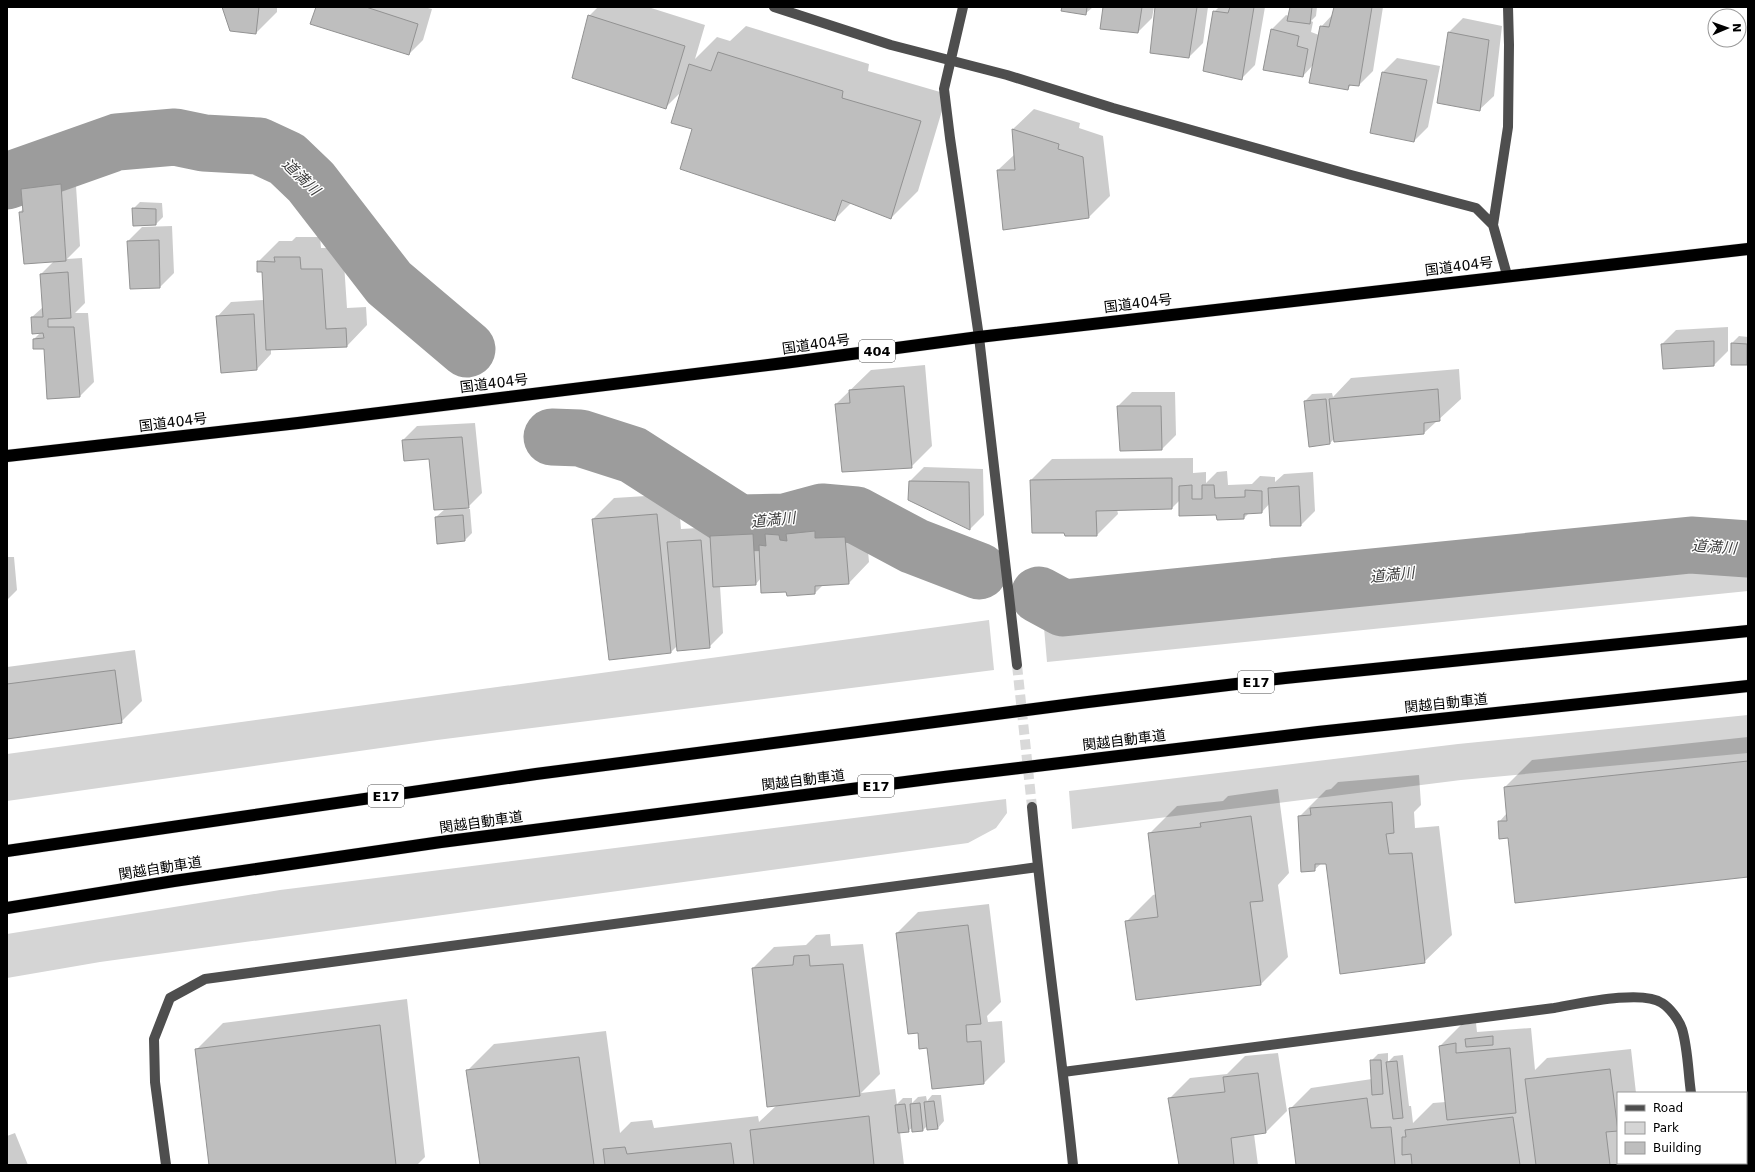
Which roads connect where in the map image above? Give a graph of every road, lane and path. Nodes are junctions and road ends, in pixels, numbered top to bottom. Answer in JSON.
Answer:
{"nodes":[{"id":1,"x":774,"y":7,"type":"edge"},
{"id":2,"x":963,"y":7,"type":"edge"},
{"id":3,"x":1508,"y":7,"type":"edge"},
{"id":4,"x":950,"y":60,"type":"junction"},
{"id":5,"x":1493,"y":225,"type":"junction"},
{"id":6,"x":1748,"y":249,"type":"edge"},
{"id":7,"x":1507,"y":275,"type":"junction"},
{"id":8,"x":979,"y":337,"type":"junction"},
{"id":9,"x":7,"y":456,"type":"edge"},
{"id":10,"x":1748,"y":631,"type":"edge"},
{"id":11,"x":1017,"y":665,"type":"tunnel mouth"},
{"id":12,"x":1748,"y":686,"type":"edge"},
{"id":13,"x":1032,"y":807,"type":"tunnel mouth"},
{"id":14,"x":7,"y":851,"type":"edge"},
{"id":15,"x":1038,"y":867,"type":"junction"},
{"id":16,"x":7,"y":908,"type":"edge"},
{"id":17,"x":1063,"y":1072,"type":"junction"},
{"id":18,"x":1691,"y":1092,"type":"edge"},
{"id":19,"x":166,"y":1165,"type":"edge"},
{"id":20,"x":1072,"y":1165,"type":"edge"}],
"edges":[{"from":1,"to":4,"type":"street"},
{"from":2,"to":4,"type":"street"},
{"from":3,"to":5,"type":"street"},
{"from":4,"to":5,"type":"street"},
{"from":4,"to":8,"type":"street"},
{"from":5,"to":7,"type":"street"},
{"from":6,"to":7,"type":"highway","name":"国道404号","number":"404"},
{"from":7,"to":8,"type":"highway","name":"国道404号","number":"404"},
{"from":8,"to":9,"type":"highway","name":"国道404号","number":"404"},
{"from":8,"to":11,"type":"street"},
{"from":10,"to":14,"type":"highway","number":"E17"},
{"from":12,"to":16,"type":"highway","name":"関越自動車道","number":"E17"},
{"from":13,"to":15,"type":"street"},
{"from":15,"to":17,"type":"street"},
{"from":15,"to":19,"type":"street"},
{"from":17,"to":18,"type":"street"},
{"from":17,"to":20,"type":"street"}]}
